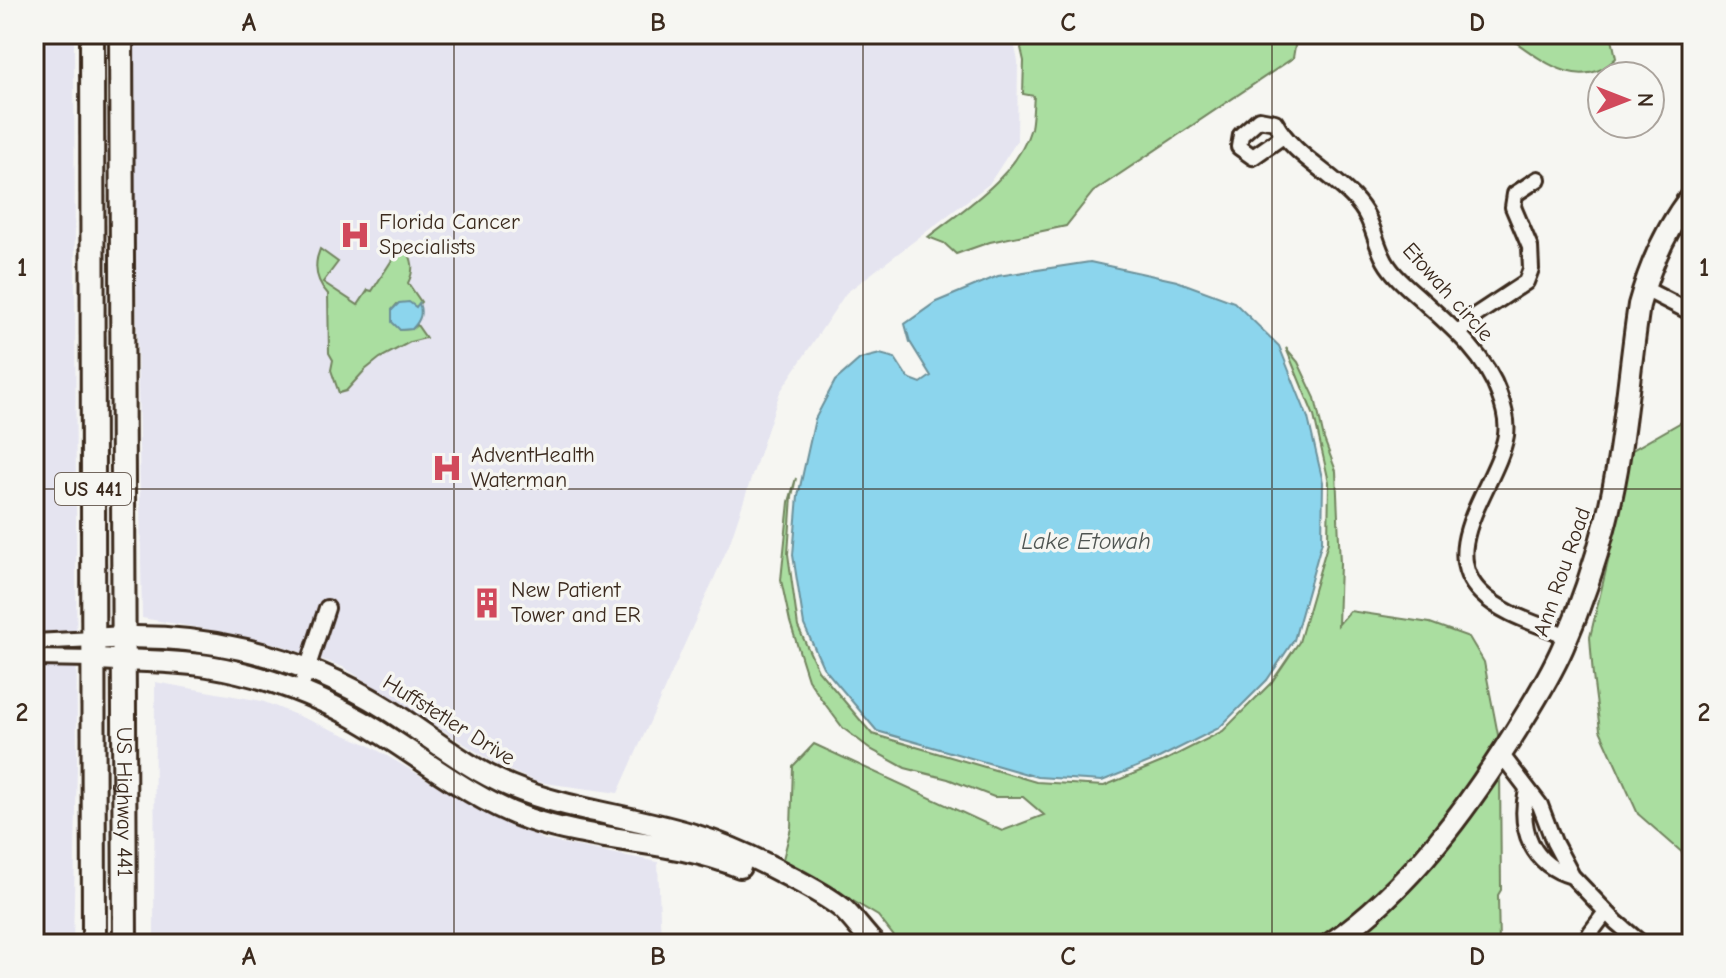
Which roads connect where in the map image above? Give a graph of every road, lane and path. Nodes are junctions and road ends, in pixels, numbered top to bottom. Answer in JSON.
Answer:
{"nodes":[{"id":1,"x":92,"y":34,"type":"edge"},
{"id":2,"x":121,"y":34,"type":"edge"},
{"id":3,"x":1283,"y":136,"type":"dead end"},
{"id":4,"x":1538,"y":179,"type":"dead end"},
{"id":5,"x":1692,"y":195,"type":"edge"},
{"id":6,"x":93,"y":223,"type":"junction"},
{"id":7,"x":1643,"y":288,"type":"junction"},
{"id":8,"x":1692,"y":313,"type":"edge"},
{"id":9,"x":1459,"y":334,"type":"junction"},
{"id":10,"x":123,"y":427,"type":"junction"},
{"id":11,"x":327,"y":608,"type":"dead end"},
{"id":12,"x":124,"y":636,"type":"junction"},
{"id":13,"x":1567,"y":636,"type":"junction"},
{"id":14,"x":34,"y":642,"type":"edge"},
{"id":15,"x":93,"y":649,"type":"junction"},
{"id":16,"x":34,"y":658,"type":"edge"},
{"id":17,"x":123,"y":661,"type":"junction"},
{"id":18,"x":308,"y":670,"type":"junction"},
{"id":19,"x":300,"y":691,"type":"junction"},
{"id":20,"x":1501,"y":754,"type":"junction"},
{"id":21,"x":1527,"y":790,"type":"junction"},
{"id":22,"x":1556,"y":845,"type":"junction"},
{"id":23,"x":1540,"y":857,"type":"junction"},
{"id":24,"x":1572,"y":876,"type":"junction"},
{"id":25,"x":94,"y":895,"type":"junction"},
{"id":26,"x":1606,"y":912,"type":"junction"},
{"id":27,"x":854,"y":924,"type":"junction"},
{"id":28,"x":94,"y":944,"type":"edge"},
{"id":29,"x":107,"y":944,"type":"edge"},
{"id":30,"x":125,"y":944,"type":"edge"},
{"id":31,"x":874,"y":944,"type":"edge"},
{"id":32,"x":1330,"y":944,"type":"edge"},
{"id":33,"x":1585,"y":944,"type":"edge"},
{"id":34,"x":1642,"y":944,"type":"edge"}],
"edges":[{"from":1,"to":6,"type":"main road","number":"US 441"},
{"from":2,"to":10,"type":"main road","number":"US 441"},
{"from":3,"to":9,"type":"street","name":"Etowah circle"},
{"from":4,"to":9,"type":"street"},
{"from":5,"to":7,"type":"street","name":"Ann Rou Road"},
{"from":6,"to":10,"type":"main road"},
{"from":6,"to":15,"type":"main road","number":"US 441"},
{"from":7,"to":8,"type":"street"},
{"from":7,"to":13,"type":"street","name":"Ann Rou Road"},
{"from":9,"to":13,"type":"street","name":"Etowah circle"},
{"from":10,"to":12,"type":"main road","number":"US 441"},
{"from":11,"to":18,"type":"street"},
{"from":12,"to":15,"type":"street","name":"Huffstetler Drive"},
{"from":12,"to":17,"type":"main road","number":"US 441"},
{"from":12,"to":18,"type":"street","name":"Huffstetler Drive"},
{"from":13,"to":20,"type":"street","name":"Ann Rou Road"},
{"from":14,"to":15,"type":"street"},
{"from":15,"to":16,"type":"street"},
{"from":15,"to":17,"type":"street","name":"Huffstetler Drive"},
{"from":15,"to":25,"type":"main road","number":"US 441"},
{"from":17,"to":19,"type":"street","name":"Huffstetler Drive"},
{"from":17,"to":30,"type":"main road","name":"US Highway 441","number":"US 441"},
{"from":18,"to":19,"type":"street"},
{"from":18,"to":27,"type":"street","name":"Huffstetler Drive"},
{"from":19,"to":27,"type":"street","name":"Huffstetler Drive"},
{"from":20,"to":21,"type":"street"},
{"from":20,"to":32,"type":"street","name":"Ann Rou Road"},
{"from":21,"to":22,"type":"street"},
{"from":21,"to":23,"type":"street"},
{"from":22,"to":23,"type":"street"},
{"from":22,"to":24,"type":"street"},
{"from":23,"to":24,"type":"street"},
{"from":24,"to":26,"type":"street"},
{"from":25,"to":28,"type":"main road","number":"US 441"},
{"from":25,"to":29,"type":"main road"},
{"from":26,"to":33,"type":"street"},
{"from":26,"to":34,"type":"street"},
{"from":27,"to":31,"type":"street","name":"Huffstetler Drive"}]}
